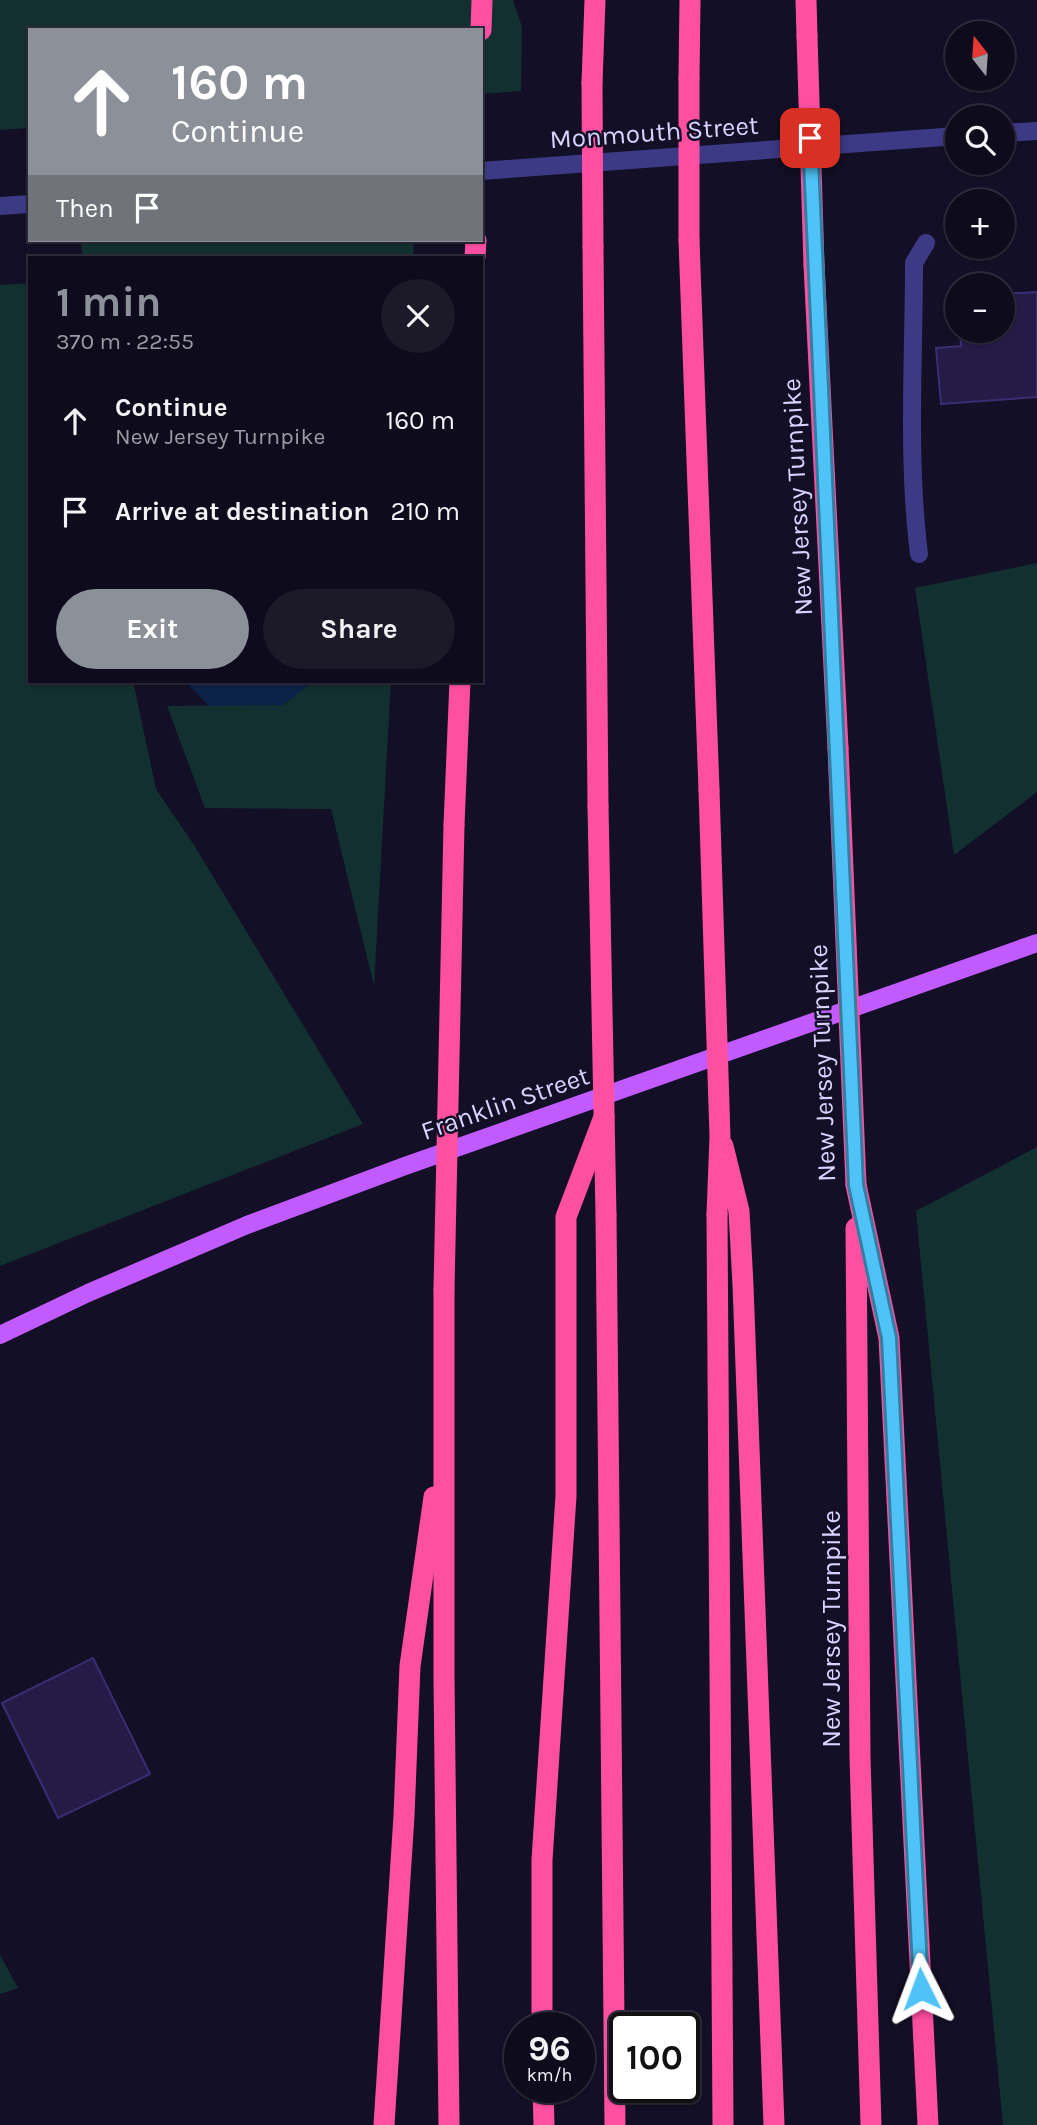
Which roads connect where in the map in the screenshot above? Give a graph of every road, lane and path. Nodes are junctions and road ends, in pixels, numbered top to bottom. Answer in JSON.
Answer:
{"nodes":[{"id":1,"x":482,"y":0,"type":"edge"},
{"id":2,"x":594,"y":0,"type":"edge"},
{"id":3,"x":690,"y":0,"type":"edge"},
{"id":4,"x":806,"y":0,"type":"edge"},
{"id":5,"x":481,"y":28,"type":"edge"},
{"id":6,"x":1037,"y":131,"type":"edge"},
{"id":7,"x":1015,"y":132,"type":"edge"},
{"id":8,"x":945,"y":137,"type":"edge"},
{"id":9,"x":483,"y":171,"type":"edge"},
{"id":10,"x":28,"y":204,"type":"edge"},
{"id":11,"x":0,"y":206,"type":"edge"},
{"id":12,"x":926,"y":243,"type":"dead end"},
{"id":13,"x":919,"y":554,"type":"dead end"},
{"id":14,"x":460,"y":683,"type":"edge"},
{"id":15,"x":1037,"y":943,"type":"edge"},
{"id":16,"x":604,"y":1116,"type":"junction"},
{"id":17,"x":720,"y":1136,"type":"junction"},
{"id":18,"x":856,"y":1185,"type":"junction"},
{"id":19,"x":0,"y":1335,"type":"edge"},
{"id":20,"x":446,"y":1415,"type":"junction"},
{"id":21,"x":542,"y":2012,"type":"edge"},
{"id":22,"x":543,"y":2103,"type":"edge"},
{"id":23,"x":384,"y":2125,"type":"edge"},
{"id":24,"x":449,"y":2125,"type":"edge"},
{"id":25,"x":544,"y":2125,"type":"edge"},
{"id":26,"x":615,"y":2125,"type":"edge"},
{"id":27,"x":723,"y":2125,"type":"edge"},
{"id":28,"x":774,"y":2125,"type":"edge"},
{"id":29,"x":871,"y":2125,"type":"edge"},
{"id":30,"x":928,"y":2125,"type":"edge"}],
"edges":[{"from":1,"to":5,"type":"highway"},
{"from":2,"to":16,"type":"highway","bridge":true},
{"from":3,"to":17,"type":"highway","bridge":true},
{"from":4,"to":18,"type":"highway","name":"New Jersey Turnpike","bridge":true},
{"from":6,"to":7,"type":"street"},
{"from":8,"to":9,"type":"street","name":"Monmouth Street"},
{"from":10,"to":11,"type":"street"},
{"from":12,"to":13,"type":"street"},
{"from":14,"to":20,"type":"highway","bridge":true},
{"from":15,"to":19,"type":"main road","name":"Franklin Street"},
{"from":16,"to":21,"type":"highway"},
{"from":16,"to":26,"type":"highway","bridge":true},
{"from":17,"to":27,"type":"highway","bridge":true},
{"from":17,"to":28,"type":"highway","bridge":true},
{"from":18,"to":29,"type":"highway","name":"New Jersey Turnpike"},
{"from":18,"to":30,"type":"highway"},
{"from":20,"to":23,"type":"highway"},
{"from":20,"to":24,"type":"highway"},
{"from":22,"to":25,"type":"highway"}]}
